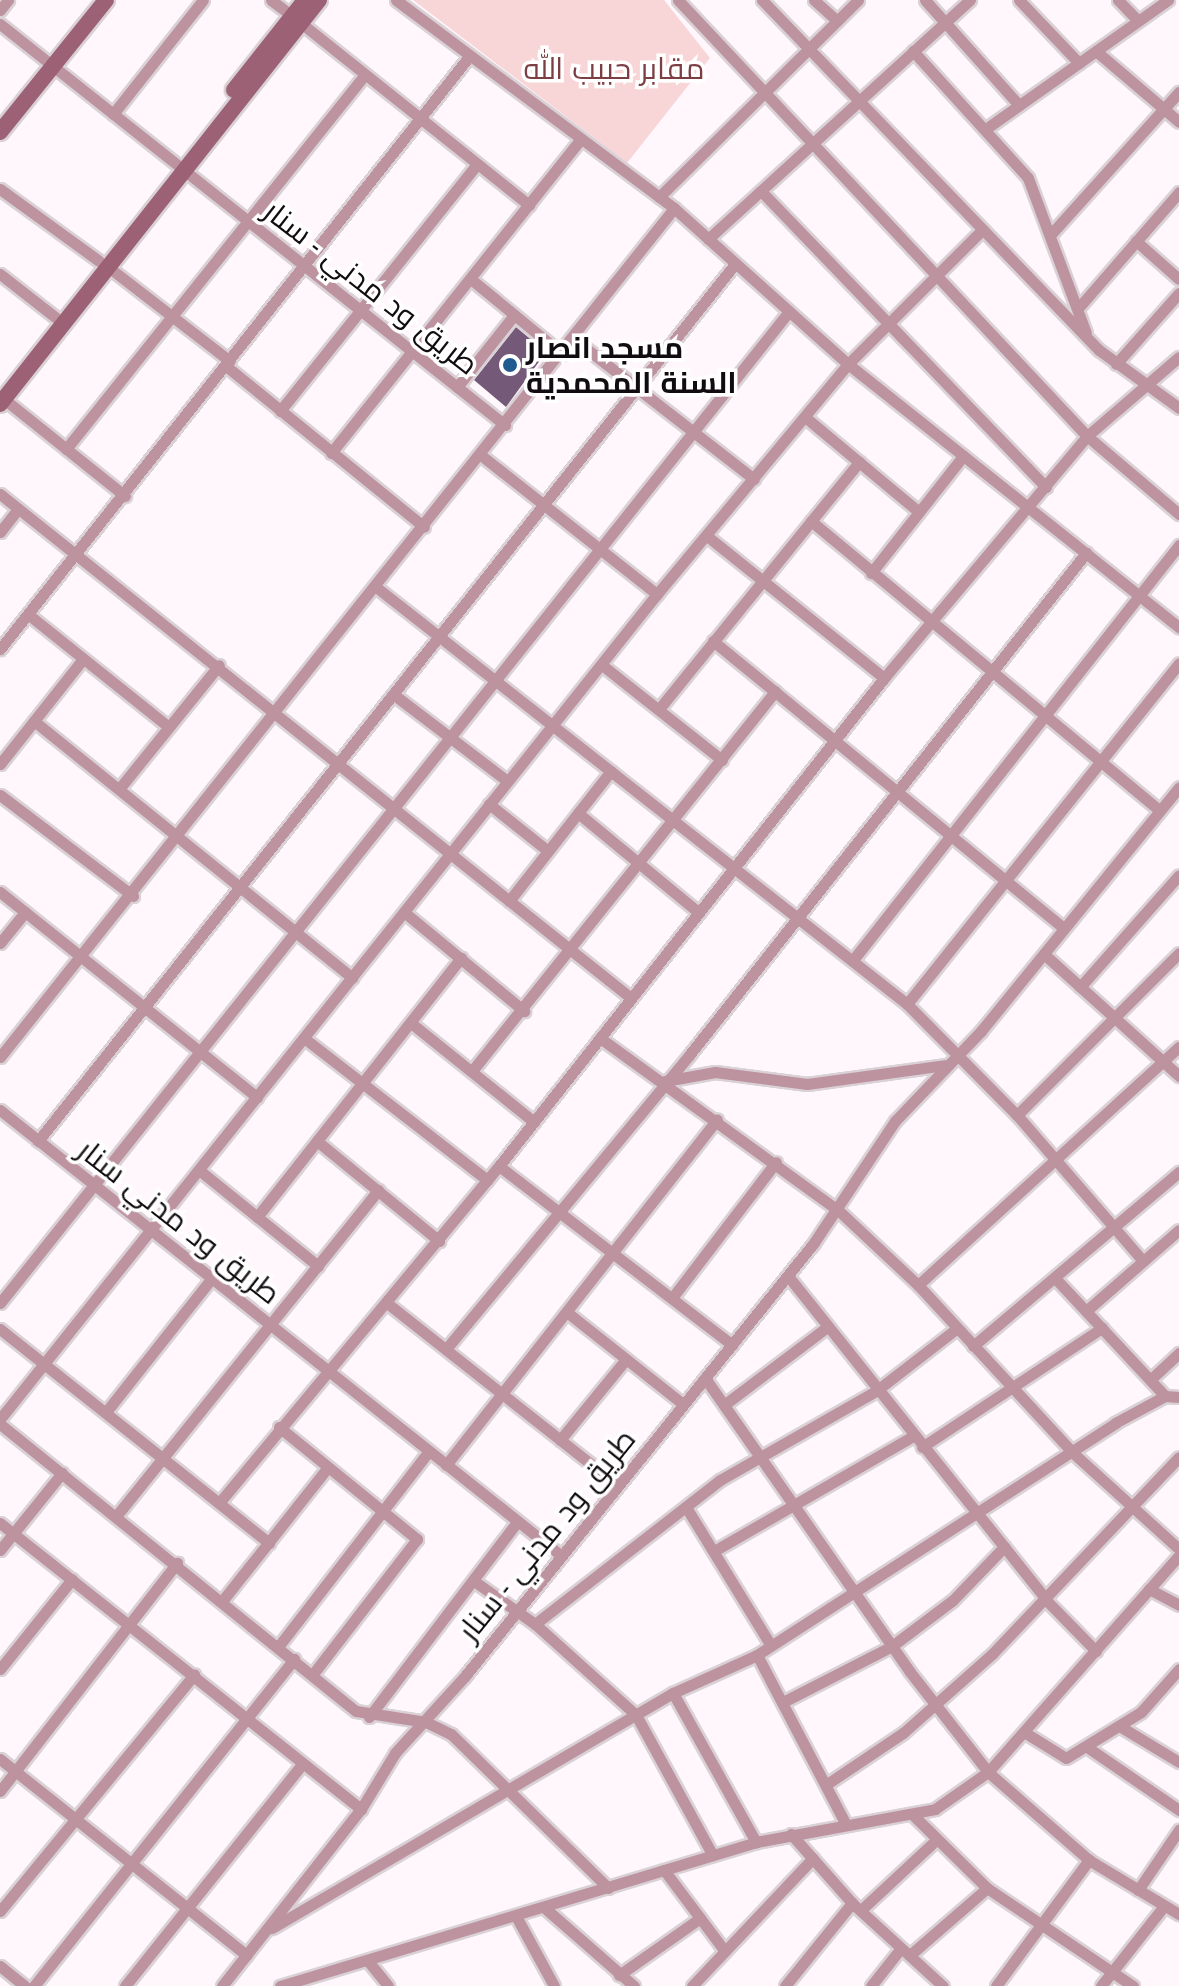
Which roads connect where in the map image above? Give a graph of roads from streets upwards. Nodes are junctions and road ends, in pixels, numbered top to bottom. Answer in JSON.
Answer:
{"nodes":[{"id":1,"x":8,"y":0,"type":"edge"},
{"id":2,"x":106,"y":0,"type":"edge"},
{"id":3,"x":203,"y":0,"type":"edge"},
{"id":4,"x":271,"y":0,"type":"edge"},
{"id":5,"x":305,"y":0,"type":"edge"},
{"id":6,"x":319,"y":0,"type":"edge"},
{"id":7,"x":396,"y":0,"type":"edge"},
{"id":8,"x":678,"y":0,"type":"edge"},
{"id":9,"x":762,"y":0,"type":"edge"},
{"id":10,"x":814,"y":0,"type":"edge"},
{"id":11,"x":858,"y":0,"type":"edge"},
{"id":12,"x":925,"y":0,"type":"edge"},
{"id":13,"x":970,"y":0,"type":"edge"},
{"id":14,"x":1019,"y":0,"type":"edge"},
{"id":15,"x":1118,"y":0,"type":"edge"},
{"id":16,"x":1168,"y":0,"type":"edge"},
{"id":17,"x":0,"y":10,"type":"edge"},
{"id":18,"x":296,"y":20,"type":"junction"},
{"id":19,"x":837,"y":21,"type":"junction"},
{"id":20,"x":1138,"y":21,"type":"junction"},
{"id":21,"x":945,"y":22,"type":"junction"},
{"id":22,"x":0,"y":24,"type":"edge"},
{"id":23,"x":809,"y":47,"type":"junction"},
{"id":24,"x":913,"y":51,"type":"junction"},
{"id":25,"x":1096,"y":51,"type":"junction"},
{"id":26,"x":468,"y":58,"type":"junction"},
{"id":27,"x":1079,"y":63,"type":"junction"},
{"id":28,"x":53,"y":66,"type":"junction"},
{"id":29,"x":365,"y":75,"type":"junction"},
{"id":30,"x":762,"y":91,"type":"junction"},
{"id":31,"x":1179,"y":92,"type":"edge"},
{"id":32,"x":861,"y":98,"type":"junction"},
{"id":33,"x":1019,"y":105,"type":"junction"},
{"id":34,"x":1164,"y":109,"type":"junction"},
{"id":35,"x":113,"y":114,"type":"junction"},
{"id":36,"x":422,"y":120,"type":"junction"},
{"id":37,"x":1179,"y":122,"type":"edge"},
{"id":38,"x":987,"y":128,"type":"junction"},
{"id":39,"x":0,"y":132,"type":"edge"},
{"id":40,"x":580,"y":140,"type":"junction"},
{"id":41,"x":812,"y":142,"type":"junction"},
{"id":42,"x":477,"y":164,"type":"junction"},
{"id":43,"x":179,"y":168,"type":"junction"},
{"id":44,"x":0,"y":189,"type":"edge"},
{"id":45,"x":761,"y":191,"type":"junction"},
{"id":46,"x":1179,"y":192,"type":"edge"},
{"id":47,"x":659,"y":197,"type":"junction"},
{"id":48,"x":529,"y":205,"type":"junction"},
{"id":49,"x":674,"y":208,"type":"junction"},
{"id":50,"x":248,"y":222,"type":"junction"},
{"id":51,"x":982,"y":230,"type":"junction"},
{"id":52,"x":1052,"y":233,"type":"junction"},
{"id":53,"x":708,"y":239,"type":"junction"},
{"id":54,"x":1136,"y":241,"type":"junction"},
{"id":55,"x":103,"y":264,"type":"junction"},
{"id":56,"x":734,"y":265,"type":"junction"},
{"id":57,"x":304,"y":267,"type":"junction"},
{"id":58,"x":938,"y":273,"type":"junction"},
{"id":59,"x":0,"y":274,"type":"edge"},
{"id":60,"x":1179,"y":279,"type":"edge"},
{"id":61,"x":472,"y":280,"type":"junction"},
{"id":62,"x":1179,"y":293,"type":"edge"},
{"id":63,"x":1080,"y":306,"type":"junction"},
{"id":64,"x":360,"y":311,"type":"junction"},
{"id":65,"x":787,"y":314,"type":"junction"},
{"id":66,"x":514,"y":315,"type":"junction"},
{"id":67,"x":173,"y":316,"type":"junction"},
{"id":68,"x":55,"y":317,"type":"junction"},
{"id":69,"x":889,"y":322,"type":"junction"},
{"id":70,"x":1086,"y":334,"type":"junction"},
{"id":71,"x":574,"y":339,"type":"junction"},
{"id":72,"x":413,"y":353,"type":"junction"},
{"id":73,"x":562,"y":354,"type":"junction"},
{"id":74,"x":1179,"y":357,"type":"edge"},
{"id":75,"x":228,"y":363,"type":"junction"},
{"id":76,"x":848,"y":364,"type":"junction"},
{"id":77,"x":1116,"y":364,"type":"junction"},
{"id":78,"x":1147,"y":384,"type":"junction"},
{"id":79,"x":457,"y":387,"type":"junction"},
{"id":80,"x":639,"y":387,"type":"junction"},
{"id":81,"x":1,"y":397,"type":"edge"},
{"id":82,"x":1179,"y":408,"type":"edge"},
{"id":83,"x":280,"y":411,"type":"junction"},
{"id":84,"x":805,"y":417,"type":"junction"},
{"id":85,"x":505,"y":425,"type":"junction"},
{"id":86,"x":694,"y":432,"type":"junction"},
{"id":87,"x":1087,"y":436,"type":"junction"},
{"id":88,"x":66,"y":449,"type":"junction"},
{"id":89,"x":331,"y":453,"type":"junction"},
{"id":90,"x":482,"y":456,"type":"junction"},
{"id":91,"x":963,"y":456,"type":"junction"},
{"id":92,"x":859,"y":462,"type":"junction"},
{"id":93,"x":754,"y":479,"type":"junction"},
{"id":94,"x":1046,"y":487,"type":"junction"},
{"id":95,"x":0,"y":494,"type":"edge"},
{"id":96,"x":125,"y":496,"type":"junction"},
{"id":97,"x":544,"y":504,"type":"junction"},
{"id":98,"x":1029,"y":508,"type":"junction"},
{"id":99,"x":18,"y":509,"type":"junction"},
{"id":100,"x":919,"y":512,"type":"junction"},
{"id":101,"x":1179,"y":514,"type":"edge"},
{"id":102,"x":811,"y":521,"type":"junction"},
{"id":103,"x":424,"y":527,"type":"junction"},
{"id":104,"x":0,"y":532,"type":"edge"},
{"id":105,"x":707,"y":536,"type":"junction"},
{"id":106,"x":1179,"y":545,"type":"edge"},
{"id":107,"x":601,"y":550,"type":"junction"},
{"id":108,"x":1086,"y":553,"type":"junction"},
{"id":109,"x":77,"y":555,"type":"junction"},
{"id":110,"x":871,"y":573,"type":"junction"},
{"id":111,"x":762,"y":581,"type":"junction"},
{"id":112,"x":376,"y":587,"type":"junction"},
{"id":113,"x":657,"y":594,"type":"junction"},
{"id":114,"x":1139,"y":596,"type":"junction"},
{"id":115,"x":29,"y":615,"type":"junction"},
{"id":116,"x":931,"y":622,"type":"junction"},
{"id":117,"x":1179,"y":627,"type":"edge"},
{"id":118,"x":439,"y":637,"type":"junction"},
{"id":119,"x":713,"y":641,"type":"junction"},
{"id":120,"x":0,"y":649,"type":"edge"},
{"id":121,"x":83,"y":659,"type":"junction"},
{"id":122,"x":1179,"y":663,"type":"edge"},
{"id":123,"x":219,"y":665,"type":"junction"},
{"id":124,"x":602,"y":665,"type":"junction"},
{"id":125,"x":988,"y":673,"type":"junction"},
{"id":126,"x":884,"y":678,"type":"junction"},
{"id":127,"x":498,"y":680,"type":"junction"},
{"id":128,"x":775,"y":691,"type":"junction"},
{"id":129,"x":393,"y":694,"type":"junction"},
{"id":130,"x":659,"y":709,"type":"junction"},
{"id":131,"x":279,"y":712,"type":"junction"},
{"id":132,"x":1045,"y":720,"type":"junction"},
{"id":133,"x":34,"y":721,"type":"junction"},
{"id":134,"x":554,"y":723,"type":"junction"},
{"id":135,"x":169,"y":727,"type":"junction"},
{"id":136,"x":451,"y":738,"type":"junction"},
{"id":137,"x":835,"y":741,"type":"junction"},
{"id":138,"x":340,"y":760,"type":"junction"},
{"id":139,"x":722,"y":760,"type":"junction"},
{"id":140,"x":1098,"y":762,"type":"junction"},
{"id":141,"x":0,"y":764,"type":"edge"},
{"id":142,"x":611,"y":771,"type":"junction"},
{"id":143,"x":507,"y":781,"type":"junction"},
{"id":144,"x":1179,"y":787,"type":"edge"},
{"id":145,"x":119,"y":789,"type":"junction"},
{"id":146,"x":895,"y":793,"type":"junction"},
{"id":147,"x":0,"y":795,"type":"edge"},
{"id":148,"x":489,"y":804,"type":"junction"},
{"id":149,"x":396,"y":809,"type":"junction"},
{"id":150,"x":1159,"y":810,"type":"junction"},
{"id":151,"x":578,"y":813,"type":"junction"},
{"id":152,"x":675,"y":821,"type":"junction"},
{"id":153,"x":951,"y":838,"type":"junction"},
{"id":154,"x":179,"y":839,"type":"junction"},
{"id":155,"x":548,"y":851,"type":"junction"},
{"id":156,"x":450,"y":853,"type":"junction"},
{"id":157,"x":639,"y":863,"type":"junction"},
{"id":158,"x":733,"y":866,"type":"junction"},
{"id":159,"x":1179,"y":875,"type":"edge"},
{"id":160,"x":1004,"y":881,"type":"junction"},
{"id":161,"x":239,"y":887,"type":"junction"},
{"id":162,"x":0,"y":892,"type":"edge"},
{"id":163,"x":133,"y":896,"type":"junction"},
{"id":164,"x":509,"y":901,"type":"junction"},
{"id":165,"x":25,"y":912,"type":"junction"},
{"id":166,"x":404,"y":912,"type":"junction"},
{"id":167,"x":698,"y":912,"type":"junction"},
{"id":168,"x":799,"y":916,"type":"junction"},
{"id":169,"x":1064,"y":928,"type":"junction"},
{"id":170,"x":296,"y":932,"type":"junction"},
{"id":171,"x":0,"y":943,"type":"edge"},
{"id":172,"x":573,"y":951,"type":"junction"},
{"id":173,"x":1179,"y":953,"type":"edge"},
{"id":174,"x":1044,"y":954,"type":"junction"},
{"id":175,"x":83,"y":958,"type":"junction"},
{"id":176,"x":461,"y":958,"type":"junction"},
{"id":177,"x":853,"y":960,"type":"junction"},
{"id":178,"x":352,"y":978,"type":"junction"},
{"id":179,"x":1080,"y":987,"type":"junction"},
{"id":180,"x":631,"y":998,"type":"junction"},
{"id":181,"x":907,"y":1004,"type":"junction"},
{"id":182,"x":144,"y":1007,"type":"junction"},
{"id":183,"x":524,"y":1011,"type":"junction"},
{"id":184,"x":1115,"y":1019,"type":"junction"},
{"id":185,"x":411,"y":1023,"type":"junction"},
{"id":186,"x":304,"y":1038,"type":"junction"},
{"id":187,"x":600,"y":1038,"type":"junction"},
{"id":188,"x":1179,"y":1047,"type":"edge"},
{"id":189,"x":201,"y":1051,"type":"junction"},
{"id":190,"x":959,"y":1054,"type":"junction"},
{"id":191,"x":0,"y":1057,"type":"edge"},
{"id":192,"x":1162,"y":1061,"type":"junction"},
{"id":193,"x":945,"y":1065,"type":"junction"},
{"id":194,"x":472,"y":1071,"type":"junction"},
{"id":195,"x":1179,"y":1076,"type":"edge"},
{"id":196,"x":663,"y":1082,"type":"junction"},
{"id":197,"x":361,"y":1084,"type":"junction"},
{"id":198,"x":257,"y":1097,"type":"junction"},
{"id":199,"x":0,"y":1110,"type":"edge"},
{"id":200,"x":1017,"y":1115,"type":"junction"},
{"id":201,"x":717,"y":1120,"type":"junction"},
{"id":202,"x":534,"y":1122,"type":"junction"},
{"id":203,"x":38,"y":1141,"type":"junction"},
{"id":204,"x":317,"y":1141,"type":"junction"},
{"id":205,"x":1055,"y":1157,"type":"junction"},
{"id":206,"x":776,"y":1162,"type":"junction"},
{"id":207,"x":499,"y":1166,"type":"junction"},
{"id":208,"x":199,"y":1170,"type":"junction"},
{"id":209,"x":1179,"y":1172,"type":"edge"},
{"id":210,"x":487,"y":1180,"type":"junction"},
{"id":211,"x":94,"y":1186,"type":"junction"},
{"id":212,"x":378,"y":1190,"type":"junction"},
{"id":213,"x":556,"y":1209,"type":"junction"},
{"id":214,"x":838,"y":1210,"type":"junction"},
{"id":215,"x":257,"y":1217,"type":"junction"},
{"id":216,"x":1114,"y":1226,"type":"junction"},
{"id":217,"x":1179,"y":1230,"type":"edge"},
{"id":218,"x":151,"y":1231,"type":"junction"},
{"id":219,"x":439,"y":1241,"type":"junction"},
{"id":220,"x":614,"y":1253,"type":"junction"},
{"id":221,"x":1142,"y":1260,"type":"junction"},
{"id":222,"x":318,"y":1266,"type":"junction"},
{"id":223,"x":788,"y":1276,"type":"junction"},
{"id":224,"x":212,"y":1278,"type":"junction"},
{"id":225,"x":1055,"y":1278,"type":"junction"},
{"id":226,"x":918,"y":1285,"type":"junction"},
{"id":227,"x":672,"y":1298,"type":"junction"},
{"id":228,"x":0,"y":1303,"type":"edge"},
{"id":229,"x":387,"y":1303,"type":"junction"},
{"id":230,"x":1086,"y":1311,"type":"junction"},
{"id":231,"x":568,"y":1313,"type":"junction"},
{"id":232,"x":272,"y":1324,"type":"junction"},
{"id":233,"x":827,"y":1327,"type":"junction"},
{"id":234,"x":1102,"y":1328,"type":"junction"},
{"id":235,"x":0,"y":1329,"type":"edge"},
{"id":236,"x":956,"y":1329,"type":"junction"},
{"id":237,"x":732,"y":1345,"type":"junction"},
{"id":238,"x":973,"y":1346,"type":"junction"},
{"id":239,"x":446,"y":1349,"type":"junction"},
{"id":240,"x":1179,"y":1353,"type":"edge"},
{"id":241,"x":626,"y":1359,"type":"junction"},
{"id":242,"x":44,"y":1364,"type":"junction"},
{"id":243,"x":329,"y":1370,"type":"junction"},
{"id":244,"x":705,"y":1378,"type":"junction"},
{"id":245,"x":1150,"y":1380,"type":"junction"},
{"id":246,"x":1011,"y":1389,"type":"junction"},
{"id":247,"x":876,"y":1391,"type":"junction"},
{"id":248,"x":503,"y":1395,"type":"junction"},
{"id":249,"x":1165,"y":1396,"type":"junction"},
{"id":250,"x":1179,"y":1397,"type":"edge"},
{"id":251,"x":683,"y":1404,"type":"junction"},
{"id":252,"x":724,"y":1405,"type":"junction"},
{"id":253,"x":106,"y":1412,"type":"junction"},
{"id":254,"x":0,"y":1421,"type":"edge"},
{"id":255,"x":279,"y":1427,"type":"junction"},
{"id":256,"x":913,"y":1436,"type":"junction"},
{"id":257,"x":560,"y":1440,"type":"junction"},
{"id":258,"x":922,"y":1447,"type":"junction"},
{"id":259,"x":429,"y":1451,"type":"junction"},
{"id":260,"x":1072,"y":1452,"type":"junction"},
{"id":261,"x":757,"y":1455,"type":"junction"},
{"id":262,"x":1179,"y":1457,"type":"edge"},
{"id":263,"x":163,"y":1458,"type":"junction"},
{"id":264,"x":446,"y":1465,"type":"junction"},
{"id":265,"x":328,"y":1467,"type":"junction"},
{"id":266,"x":62,"y":1473,"type":"junction"},
{"id":267,"x":616,"y":1484,"type":"junction"},
{"id":268,"x":219,"y":1503,"type":"junction"},
{"id":269,"x":791,"y":1504,"type":"junction"},
{"id":270,"x":1128,"y":1506,"type":"junction"},
{"id":271,"x":686,"y":1507,"type":"junction"},
{"id":272,"x":384,"y":1511,"type":"junction"},
{"id":273,"x":975,"y":1511,"type":"junction"},
{"id":274,"x":117,"y":1515,"type":"junction"},
{"id":275,"x":517,"y":1522,"type":"junction"},
{"id":276,"x":0,"y":1523,"type":"edge"},
{"id":277,"x":14,"y":1533,"type":"junction"},
{"id":278,"x":269,"y":1543,"type":"junction"},
{"id":279,"x":1004,"y":1547,"type":"junction"},
{"id":280,"x":0,"y":1550,"type":"edge"},
{"id":281,"x":714,"y":1551,"type":"junction"},
{"id":282,"x":1179,"y":1552,"type":"edge"},
{"id":283,"x":558,"y":1553,"type":"junction"},
{"id":284,"x":177,"y":1563,"type":"junction"},
{"id":285,"x":72,"y":1579,"type":"junction"},
{"id":286,"x":474,"y":1581,"type":"junction"},
{"id":287,"x":1149,"y":1589,"type":"junction"},
{"id":288,"x":856,"y":1593,"type":"junction"},
{"id":289,"x":223,"y":1600,"type":"junction"},
{"id":290,"x":1047,"y":1601,"type":"junction"},
{"id":291,"x":1179,"y":1605,"type":"edge"},
{"id":292,"x":517,"y":1611,"type":"junction"},
{"id":293,"x":535,"y":1624,"type":"junction"},
{"id":294,"x":129,"y":1625,"type":"junction"},
{"id":295,"x":770,"y":1644,"type":"junction"},
{"id":296,"x":892,"y":1646,"type":"junction"},
{"id":297,"x":278,"y":1647,"type":"junction"},
{"id":298,"x":1096,"y":1651,"type":"junction"},
{"id":299,"x":757,"y":1655,"type":"junction"},
{"id":300,"x":294,"y":1659,"type":"junction"},
{"id":301,"x":0,"y":1669,"type":"edge"},
{"id":302,"x":1179,"y":1669,"type":"edge"},
{"id":303,"x":313,"y":1674,"type":"junction"},
{"id":304,"x":194,"y":1675,"type":"junction"},
{"id":305,"x":1174,"y":1684,"type":"edge"},
{"id":306,"x":673,"y":1693,"type":"junction"},
{"id":307,"x":783,"y":1702,"type":"junction"},
{"id":308,"x":934,"y":1704,"type":"junction"},
{"id":309,"x":636,"y":1715,"type":"junction"},
{"id":310,"x":369,"y":1717,"type":"junction"},
{"id":311,"x":247,"y":1720,"type":"junction"},
{"id":312,"x":426,"y":1722,"type":"junction"},
{"id":313,"x":1121,"y":1727,"type":"junction"},
{"id":314,"x":1024,"y":1732,"type":"junction"},
{"id":315,"x":1087,"y":1747,"type":"junction"},
{"id":316,"x":0,"y":1759,"type":"edge"},
{"id":317,"x":1179,"y":1762,"type":"edge"},
{"id":318,"x":303,"y":1763,"type":"junction"},
{"id":319,"x":15,"y":1771,"type":"junction"},
{"id":320,"x":988,"y":1772,"type":"junction"},
{"id":321,"x":827,"y":1784,"type":"junction"},
{"id":322,"x":0,"y":1791,"type":"edge"},
{"id":323,"x":511,"y":1791,"type":"junction"},
{"id":324,"x":361,"y":1809,"type":"junction"},
{"id":325,"x":1179,"y":1810,"type":"edge"},
{"id":326,"x":914,"y":1816,"type":"junction"},
{"id":327,"x":73,"y":1817,"type":"junction"},
{"id":328,"x":844,"y":1821,"type":"junction"},
{"id":329,"x":1179,"y":1830,"type":"edge"},
{"id":330,"x":791,"y":1834,"type":"junction"},
{"id":331,"x":936,"y":1840,"type":"junction"},
{"id":332,"x":756,"y":1842,"type":"junction"},
{"id":333,"x":712,"y":1854,"type":"junction"},
{"id":334,"x":813,"y":1858,"type":"junction"},
{"id":335,"x":1089,"y":1860,"type":"junction"},
{"id":336,"x":130,"y":1864,"type":"junction"},
{"id":337,"x":664,"y":1870,"type":"junction"},
{"id":338,"x":608,"y":1888,"type":"junction"},
{"id":339,"x":987,"y":1888,"type":"junction"},
{"id":340,"x":1138,"y":1890,"type":"junction"},
{"id":341,"x":857,"y":1906,"type":"junction"},
{"id":342,"x":1164,"y":1906,"type":"junction"},
{"id":343,"x":186,"y":1908,"type":"junction"},
{"id":344,"x":546,"y":1909,"type":"junction"},
{"id":345,"x":0,"y":1911,"type":"edge"},
{"id":346,"x":1179,"y":1914,"type":"edge"},
{"id":347,"x":517,"y":1918,"type":"junction"},
{"id":348,"x":700,"y":1918,"type":"junction"},
{"id":349,"x":1041,"y":1926,"type":"junction"},
{"id":350,"x":264,"y":1932,"type":"junction"},
{"id":351,"x":724,"y":1950,"type":"junction"},
{"id":352,"x":905,"y":1951,"type":"junction"},
{"id":353,"x":246,"y":1955,"type":"junction"},
{"id":354,"x":368,"y":1961,"type":"junction"},
{"id":355,"x":0,"y":1966,"type":"edge"},
{"id":356,"x":1113,"y":1973,"type":"junction"},
{"id":357,"x":619,"y":1975,"type":"junction"},
{"id":358,"x":25,"y":1986,"type":"edge"},
{"id":359,"x":34,"y":1986,"type":"edge"},
{"id":360,"x":125,"y":1986,"type":"edge"},
{"id":361,"x":222,"y":1986,"type":"edge"},
{"id":362,"x":280,"y":1986,"type":"edge"},
{"id":363,"x":388,"y":1986,"type":"edge"},
{"id":364,"x":554,"y":1986,"type":"edge"},
{"id":365,"x":634,"y":1986,"type":"edge"},
{"id":366,"x":692,"y":1986,"type":"edge"},
{"id":367,"x":785,"y":1986,"type":"edge"},
{"id":368,"x":871,"y":1986,"type":"edge"},
{"id":369,"x":943,"y":1986,"type":"edge"},
{"id":370,"x":996,"y":1986,"type":"edge"},
{"id":371,"x":1101,"y":1986,"type":"edge"},
{"id":372,"x":1133,"y":1986,"type":"edge"}],
"edges":[{"from":1,"to":17,"type":"street"},
{"from":2,"to":28,"type":"street"},
{"from":3,"to":35,"type":"street"},
{"from":4,"to":18,"type":"street"},
{"from":5,"to":18,"type":"street"},
{"from":6,"to":18,"type":"street"},
{"from":7,"to":26,"type":"street"},
{"from":8,"to":30,"type":"street"},
{"from":9,"to":23,"type":"street"},
{"from":10,"to":19,"type":"street"},
{"from":11,"to":19,"type":"street"},
{"from":12,"to":21,"type":"street"},
{"from":13,"to":21,"type":"street"},
{"from":14,"to":27,"type":"street"},
{"from":15,"to":20,"type":"street"},
{"from":16,"to":20,"type":"street"},
{"from":18,"to":29,"type":"street"},
{"from":18,"to":43,"type":"street"},
{"from":19,"to":23,"type":"street"},
{"from":20,"to":25,"type":"street"},
{"from":21,"to":24,"type":"street"},
{"from":21,"to":33,"type":"street"},
{"from":22,"to":28,"type":"street","name":"طريق ود مدني - سنار"},
{"from":23,"to":30,"type":"street"},
{"from":23,"to":32,"type":"street"},
{"from":24,"to":32,"type":"street"},
{"from":24,"to":38,"type":"street"},
{"from":25,"to":27,"type":"street"},
{"from":25,"to":34,"type":"street"},
{"from":26,"to":36,"type":"street"},
{"from":26,"to":40,"type":"street"},
{"from":27,"to":33,"type":"street"},
{"from":28,"to":35,"type":"street","name":"طريق ود مدني - سنار"},
{"from":28,"to":39,"type":"street"},
{"from":29,"to":36,"type":"street"},
{"from":29,"to":50,"type":"street"},
{"from":30,"to":41,"type":"street"},
{"from":30,"to":47,"type":"street"},
{"from":31,"to":34,"type":"street"},
{"from":32,"to":41,"type":"street"},
{"from":32,"to":51,"type":"street"},
{"from":33,"to":38,"type":"street"},
{"from":34,"to":37,"type":"street"},
{"from":34,"to":52,"type":"street"},
{"from":35,"to":43,"type":"street","name":"طريق ود مدني - سنار"},
{"from":36,"to":42,"type":"street"},
{"from":36,"to":57,"type":"street"},
{"from":38,"to":52,"type":"street"},
{"from":40,"to":47,"type":"street"},
{"from":40,"to":48,"type":"street"},
{"from":41,"to":45,"type":"street"},
{"from":41,"to":58,"type":"street"},
{"from":42,"to":48,"type":"street"},
{"from":42,"to":64,"type":"street"},
{"from":43,"to":50,"type":"street","name":"طريق ود مدني - سنار"},
{"from":43,"to":55,"type":"street"},
{"from":44,"to":55,"type":"street"},
{"from":45,"to":53,"type":"street"},
{"from":45,"to":69,"type":"street"},
{"from":46,"to":54,"type":"street"},
{"from":47,"to":49,"type":"street"},
{"from":48,"to":61,"type":"street"},
{"from":49,"to":53,"type":"street"},
{"from":49,"to":71,"type":"street"},
{"from":50,"to":57,"type":"street","name":"طريق ود مدني - سنار"},
{"from":50,"to":67,"type":"street"},
{"from":51,"to":58,"type":"street"},
{"from":51,"to":70,"type":"street"},
{"from":52,"to":63,"type":"street"},
{"from":53,"to":56,"type":"street"},
{"from":54,"to":60,"type":"street"},
{"from":54,"to":63,"type":"street"},
{"from":55,"to":67,"type":"street"},
{"from":55,"to":68,"type":"street"},
{"from":55,"to":81,"type":"street"},
{"from":56,"to":65,"type":"street"},
{"from":56,"to":80,"type":"street"},
{"from":57,"to":64,"type":"street","name":"طريق ود مدني - سنار"},
{"from":57,"to":75,"type":"street"},
{"from":58,"to":69,"type":"street"},
{"from":58,"to":87,"type":"street"},
{"from":59,"to":68,"type":"street"},
{"from":61,"to":66,"type":"street"},
{"from":61,"to":72,"type":"street"},
{"from":62,"to":77,"type":"street"},
{"from":63,"to":70,"type":"street"},
{"from":64,"to":72,"type":"street","name":"طريق ود مدني - سنار"},
{"from":64,"to":83,"type":"street"},
{"from":65,"to":76,"type":"street"},
{"from":65,"to":86,"type":"street"},
{"from":66,"to":73,"type":"street"},
{"from":66,"to":79,"type":"street"},
{"from":67,"to":75,"type":"street"},
{"from":67,"to":88,"type":"street"},
{"from":68,"to":81,"type":"street"},
{"from":69,"to":76,"type":"street"},
{"from":69,"to":94,"type":"street"},
{"from":70,"to":77,"type":"street"},
{"from":71,"to":73,"type":"street"},
{"from":71,"to":80,"type":"street"},
{"from":72,"to":79,"type":"street","name":"طريق ود مدني - سنار"},
{"from":72,"to":89,"type":"street"},
{"from":73,"to":85,"type":"street"},
{"from":74,"to":78,"type":"street"},
{"from":75,"to":83,"type":"street"},
{"from":75,"to":96,"type":"street"},
{"from":76,"to":84,"type":"street"},
{"from":76,"to":91,"type":"street"},
{"from":77,"to":78,"type":"street"},
{"from":78,"to":82,"type":"street"},
{"from":78,"to":87,"type":"street"},
{"from":79,"to":85,"type":"street","name":"طريق ود مدني - سنار"},
{"from":80,"to":86,"type":"street"},
{"from":80,"to":97,"type":"street"},
{"from":81,"to":88,"type":"street"},
{"from":83,"to":89,"type":"street"},
{"from":84,"to":92,"type":"street"},
{"from":84,"to":93,"type":"street"},
{"from":85,"to":90,"type":"street"},
{"from":86,"to":93,"type":"street"},
{"from":86,"to":107,"type":"street"},
{"from":87,"to":94,"type":"street"},
{"from":87,"to":101,"type":"street"},
{"from":88,"to":96,"type":"street"},
{"from":89,"to":103,"type":"street"},
{"from":90,"to":97,"type":"street"},
{"from":90,"to":103,"type":"street"},
{"from":91,"to":98,"type":"street"},
{"from":91,"to":100,"type":"street"},
{"from":92,"to":100,"type":"street"},
{"from":92,"to":102,"type":"street"},
{"from":93,"to":105,"type":"street"},
{"from":94,"to":98,"type":"street"},
{"from":95,"to":99,"type":"street"},
{"from":96,"to":109,"type":"street"},
{"from":97,"to":107,"type":"street"},
{"from":97,"to":118,"type":"street"},
{"from":98,"to":108,"type":"street"},
{"from":98,"to":116,"type":"street"},
{"from":99,"to":104,"type":"street"},
{"from":99,"to":109,"type":"street"},
{"from":100,"to":110,"type":"street"},
{"from":102,"to":110,"type":"street"},
{"from":102,"to":111,"type":"street"},
{"from":103,"to":112,"type":"street"},
{"from":105,"to":111,"type":"street"},
{"from":105,"to":113,"type":"street"},
{"from":106,"to":114,"type":"street"},
{"from":107,"to":113,"type":"street"},
{"from":107,"to":127,"type":"street"},
{"from":108,"to":114,"type":"street"},
{"from":108,"to":125,"type":"street"},
{"from":109,"to":115,"type":"street"},
{"from":109,"to":123,"type":"street"},
{"from":110,"to":116,"type":"street"},
{"from":111,"to":119,"type":"street"},
{"from":111,"to":126,"type":"street"},
{"from":112,"to":118,"type":"street"},
{"from":112,"to":131,"type":"street"},
{"from":113,"to":124,"type":"street"},
{"from":114,"to":117,"type":"street"},
{"from":114,"to":132,"type":"street"},
{"from":115,"to":120,"type":"street"},
{"from":115,"to":121,"type":"street"},
{"from":116,"to":125,"type":"street"},
{"from":116,"to":126,"type":"street"},
{"from":118,"to":127,"type":"street"},
{"from":118,"to":129,"type":"street"},
{"from":119,"to":128,"type":"street"},
{"from":119,"to":130,"type":"street"},
{"from":121,"to":133,"type":"street"},
{"from":121,"to":135,"type":"street"},
{"from":122,"to":140,"type":"street"},
{"from":123,"to":131,"type":"street"},
{"from":123,"to":135,"type":"street"},
{"from":124,"to":130,"type":"street"},
{"from":124,"to":134,"type":"street"},
{"from":125,"to":132,"type":"street"},
{"from":125,"to":146,"type":"street"},
{"from":126,"to":137,"type":"street"},
{"from":127,"to":134,"type":"street"},
{"from":127,"to":136,"type":"street"},
{"from":128,"to":137,"type":"street"},
{"from":128,"to":139,"type":"street"},
{"from":129,"to":136,"type":"street"},
{"from":129,"to":138,"type":"street"},
{"from":130,"to":139,"type":"street"},
{"from":131,"to":138,"type":"street"},
{"from":131,"to":154,"type":"street"},
{"from":132,"to":140,"type":"street"},
{"from":132,"to":153,"type":"street"},
{"from":133,"to":141,"type":"street"},
{"from":133,"to":145,"type":"street"},
{"from":134,"to":142,"type":"street"},
{"from":134,"to":143,"type":"street"},
{"from":135,"to":145,"type":"street"},
{"from":136,"to":143,"type":"street"},
{"from":136,"to":149,"type":"street"},
{"from":137,"to":146,"type":"street"},
{"from":137,"to":158,"type":"street"},
{"from":138,"to":149,"type":"street"},
{"from":138,"to":161,"type":"street"},
{"from":139,"to":152,"type":"street"},
{"from":140,"to":150,"type":"street"},
{"from":140,"to":160,"type":"street"},
{"from":142,"to":151,"type":"street"},
{"from":142,"to":152,"type":"street"},
{"from":143,"to":148,"type":"street"},
{"from":144,"to":150,"type":"street","name":"طريق ود مدني - سنار"},
{"from":145,"to":154,"type":"street"},
{"from":146,"to":153,"type":"street"},
{"from":146,"to":168,"type":"street"},
{"from":147,"to":163,"type":"street"},
{"from":148,"to":155,"type":"street"},
{"from":148,"to":156,"type":"street"},
{"from":149,"to":156,"type":"street"},
{"from":149,"to":170,"type":"street"},
{"from":150,"to":169,"type":"street","name":"طريق ود مدني - سنار"},
{"from":151,"to":155,"type":"street"},
{"from":151,"to":157,"type":"street"},
{"from":152,"to":157,"type":"street"},
{"from":152,"to":158,"type":"street"},
{"from":153,"to":160,"type":"street"},
{"from":153,"to":177,"type":"street"},
{"from":154,"to":161,"type":"street"},
{"from":154,"to":163,"type":"street"},
{"from":155,"to":164,"type":"street"},
{"from":156,"to":164,"type":"street"},
{"from":156,"to":166,"type":"street"},
{"from":157,"to":167,"type":"street"},
{"from":157,"to":172,"type":"street"},
{"from":158,"to":167,"type":"street"},
{"from":158,"to":168,"type":"street"},
{"from":159,"to":179,"type":"street"},
{"from":160,"to":169,"type":"street"},
{"from":160,"to":181,"type":"street"},
{"from":161,"to":170,"type":"street"},
{"from":161,"to":182,"type":"street"},
{"from":162,"to":165,"type":"street"},
{"from":163,"to":175,"type":"street"},
{"from":164,"to":172,"type":"street"},
{"from":165,"to":171,"type":"street"},
{"from":165,"to":175,"type":"street"},
{"from":166,"to":176,"type":"street"},
{"from":166,"to":178,"type":"street"},
{"from":167,"to":180,"type":"street"},
{"from":168,"to":177,"type":"street"},
{"from":168,"to":196,"type":"street"},
{"from":169,"to":174,"type":"street","name":"طريق ود مدني - سنار"},
{"from":170,"to":178,"type":"street"},
{"from":170,"to":189,"type":"street"},
{"from":172,"to":180,"type":"street"},
{"from":172,"to":183,"type":"street"},
{"from":173,"to":184,"type":"street"},
{"from":174,"to":179,"type":"street"},
{"from":174,"to":190,"type":"street","name":"طريق ود مدني - سنار"},
{"from":175,"to":182,"type":"street"},
{"from":175,"to":191,"type":"street"},
{"from":176,"to":183,"type":"street"},
{"from":176,"to":185,"type":"street"},
{"from":177,"to":181,"type":"street"},
{"from":178,"to":186,"type":"street"},
{"from":179,"to":184,"type":"street"},
{"from":180,"to":187,"type":"street"},
{"from":181,"to":190,"type":"street"},
{"from":182,"to":189,"type":"street"},
{"from":182,"to":203,"type":"street"},
{"from":183,"to":194,"type":"street"},
{"from":184,"to":192,"type":"street"},
{"from":184,"to":200,"type":"street"},
{"from":185,"to":194,"type":"street"},
{"from":185,"to":197,"type":"street"},
{"from":186,"to":197,"type":"street"},
{"from":186,"to":198,"type":"street"},
{"from":187,"to":196,"type":"street"},
{"from":187,"to":202,"type":"street"},
{"from":188,"to":192,"type":"street"},
{"from":189,"to":198,"type":"street"},
{"from":189,"to":211,"type":"street"},
{"from":190,"to":193,"type":"street","name":"طريق ود مدني - سنار"},
{"from":190,"to":200,"type":"street"},
{"from":192,"to":195,"type":"street"},
{"from":192,"to":205,"type":"street"},
{"from":193,"to":196,"type":"street"},
{"from":193,"to":214,"type":"street","name":"طريق ود مدني - سنار"},
{"from":194,"to":202,"type":"street"},
{"from":196,"to":201,"type":"street"},
{"from":196,"to":213,"type":"street"},
{"from":197,"to":204,"type":"street"},
{"from":197,"to":210,"type":"street"},
{"from":198,"to":208,"type":"street"},
{"from":199,"to":203,"type":"street","name":"طريق ود مدني سنار"},
{"from":200,"to":205,"type":"street"},
{"from":201,"to":206,"type":"street"},
{"from":201,"to":220,"type":"street"},
{"from":202,"to":207,"type":"street"},
{"from":203,"to":211,"type":"street","name":"طريق ود مدني سنار"},
{"from":204,"to":212,"type":"street"},
{"from":204,"to":215,"type":"street"},
{"from":205,"to":216,"type":"street"},
{"from":205,"to":226,"type":"street"},
{"from":206,"to":214,"type":"street"},
{"from":206,"to":227,"type":"street"},
{"from":207,"to":210,"type":"street"},
{"from":207,"to":213,"type":"street"},
{"from":208,"to":215,"type":"street"},
{"from":208,"to":218,"type":"street"},
{"from":209,"to":216,"type":"street"},
{"from":210,"to":219,"type":"street"},
{"from":211,"to":218,"type":"street","name":"طريق ود مدني سنار"},
{"from":211,"to":228,"type":"street"},
{"from":212,"to":219,"type":"street"},
{"from":212,"to":222,"type":"street"},
{"from":213,"to":220,"type":"street"},
{"from":213,"to":239,"type":"street"},
{"from":214,"to":223,"type":"street","name":"طريق ود مدني - سنار"},
{"from":214,"to":226,"type":"street"},
{"from":215,"to":222,"type":"street"},
{"from":216,"to":221,"type":"street"},
{"from":216,"to":225,"type":"street"},
{"from":217,"to":221,"type":"street"},
{"from":218,"to":224,"type":"street","name":"طريق ود مدني سنار"},
{"from":218,"to":242,"type":"street"},
{"from":219,"to":229,"type":"street"},
{"from":220,"to":227,"type":"street"},
{"from":220,"to":231,"type":"street"},
{"from":221,"to":230,"type":"street"},
{"from":222,"to":232,"type":"street"},
{"from":223,"to":233,"type":"street"},
{"from":223,"to":237,"type":"street","name":"طريق ود مدني - سنار"},
{"from":224,"to":232,"type":"street","name":"طريق ود مدني سنار"},
{"from":224,"to":253,"type":"street"},
{"from":225,"to":230,"type":"street"},
{"from":225,"to":238,"type":"street"},
{"from":226,"to":236,"type":"street"},
{"from":227,"to":237,"type":"street"},
{"from":229,"to":239,"type":"street"},
{"from":229,"to":243,"type":"street"},
{"from":230,"to":234,"type":"street"},
{"from":231,"to":241,"type":"street"},
{"from":231,"to":248,"type":"street"},
{"from":232,"to":243,"type":"street","name":"طريق ود مدني سنار"},
{"from":232,"to":263,"type":"street"},
{"from":233,"to":247,"type":"street"},
{"from":233,"to":252,"type":"street"},
{"from":234,"to":245,"type":"street"},
{"from":234,"to":246,"type":"street"},
{"from":235,"to":242,"type":"street"},
{"from":236,"to":238,"type":"street"},
{"from":236,"to":247,"type":"street","name":"طريق ود مدني - سنار"},
{"from":237,"to":244,"type":"street","name":"طريق ود مدني - سنار"},
{"from":238,"to":246,"type":"street"},
{"from":239,"to":248,"type":"street"},
{"from":240,"to":245,"type":"street"},
{"from":241,"to":251,"type":"street"},
{"from":241,"to":257,"type":"street"},
{"from":242,"to":253,"type":"street"},
{"from":242,"to":254,"type":"street"},
{"from":243,"to":255,"type":"street"},
{"from":243,"to":259,"type":"street","name":"طريق ود مدني سنار"},
{"from":244,"to":251,"type":"street","name":"طريق ود مدني - سنار"},
{"from":244,"to":252,"type":"street"},
{"from":245,"to":249,"type":"street"},
{"from":246,"to":258,"type":"street"},
{"from":246,"to":260,"type":"street"},
{"from":247,"to":256,"type":"street"},
{"from":247,"to":261,"type":"street","name":"طريق ود مدني - سنار"},
{"from":248,"to":257,"type":"street"},
{"from":248,"to":264,"type":"street"},
{"from":249,"to":250,"type":"street"},
{"from":249,"to":260,"type":"street","name":"طريق ود مدني - سنار"},
{"from":251,"to":267,"type":"street","name":"طريق ود مدني - سنار"},
{"from":252,"to":261,"type":"street"},
{"from":253,"to":263,"type":"street"},
{"from":254,"to":266,"type":"street"},
{"from":255,"to":265,"type":"street"},
{"from":255,"to":268,"type":"street"},
{"from":256,"to":258,"type":"street"},
{"from":256,"to":269,"type":"street"},
{"from":257,"to":267,"type":"street"},
{"from":258,"to":273,"type":"street"},
{"from":259,"to":264,"type":"street","name":"طريق ود مدني سنار"},
{"from":259,"to":272,"type":"street"},
{"from":260,"to":270,"type":"street"},
{"from":260,"to":273,"type":"street","name":"طريق ود مدني - سنار"},
{"from":261,"to":269,"type":"street"},
{"from":261,"to":271,"type":"street","name":"طريق ود مدني - سنار"},
{"from":262,"to":270,"type":"street"},
{"from":263,"to":268,"type":"street"},
{"from":263,"to":274,"type":"street"},
{"from":264,"to":275,"type":"street","name":"طريق ود مدني سنار"},
{"from":265,"to":272,"type":"street"},
{"from":265,"to":278,"type":"street"},
{"from":266,"to":274,"type":"street"},
{"from":266,"to":277,"type":"street"},
{"from":267,"to":283,"type":"street","name":"طريق ود مدني - سنار"},
{"from":268,"to":278,"type":"street"},
{"from":269,"to":281,"type":"street"},
{"from":269,"to":288,"type":"street"},
{"from":270,"to":282,"type":"street"},
{"from":270,"to":290,"type":"street"},
{"from":271,"to":281,"type":"street"},
{"from":271,"to":293,"type":"street","name":"طريق ود مدني - سنار"},
{"from":272,"to":297,"type":"street"},
{"from":272,"to":303,"type":"street"},
{"from":273,"to":279,"type":"street"},
{"from":273,"to":288,"type":"street","name":"طريق ود مدني - سنار"},
{"from":274,"to":284,"type":"street"},
{"from":275,"to":283,"type":"street","name":"طريق ود مدني سنار"},
{"from":275,"to":286,"type":"street"},
{"from":276,"to":277,"type":"street"},
{"from":277,"to":280,"type":"street"},
{"from":277,"to":285,"type":"street"},
{"from":278,"to":289,"type":"street"},
{"from":279,"to":290,"type":"street"},
{"from":279,"to":296,"type":"street"},
{"from":281,"to":295,"type":"street"},
{"from":282,"to":287,"type":"street"},
{"from":283,"to":292,"type":"street","name":"طريق ود مدني - سنار"},
{"from":284,"to":289,"type":"street"},
{"from":284,"to":294,"type":"street"},
{"from":285,"to":294,"type":"street"},
{"from":285,"to":301,"type":"street"},
{"from":286,"to":292,"type":"street"},
{"from":286,"to":310,"type":"street"},
{"from":287,"to":291,"type":"street"},
{"from":287,"to":298,"type":"street"},
{"from":288,"to":295,"type":"street","name":"طريق ود مدني - سنار"},
{"from":288,"to":296,"type":"street"},
{"from":289,"to":297,"type":"street"},
{"from":290,"to":298,"type":"street"},
{"from":290,"to":308,"type":"street"},
{"from":292,"to":293,"type":"street"},
{"from":292,"to":312,"type":"street","name":"طريق ود مدني - سنار"},
{"from":293,"to":309,"type":"street"},
{"from":294,"to":304,"type":"street"},
{"from":294,"to":319,"type":"street"},
{"from":295,"to":299,"type":"street","name":"طريق ود مدني - سنار"},
{"from":296,"to":307,"type":"street"},
{"from":296,"to":308,"type":"street"},
{"from":297,"to":300,"type":"street"},
{"from":298,"to":314,"type":"street"},
{"from":299,"to":306,"type":"street","name":"طريق ود مدني - سنار"},
{"from":299,"to":307,"type":"street"},
{"from":300,"to":303,"type":"street"},
{"from":300,"to":311,"type":"street"},
{"from":302,"to":305,"type":"street"},
{"from":303,"to":310,"type":"street"},
{"from":304,"to":311,"type":"street"},
{"from":304,"to":327,"type":"street"},
{"from":305,"to":313,"type":"street"},
{"from":306,"to":309,"type":"street","name":"طريق ود مدني - سنار"},
{"from":306,"to":332,"type":"street"},
{"from":307,"to":321,"type":"street"},
{"from":308,"to":320,"type":"street"},
{"from":308,"to":321,"type":"street"},
{"from":309,"to":323,"type":"street","name":"طريق ود مدني - سنار"},
{"from":309,"to":333,"type":"street"},
{"from":310,"to":312,"type":"street"},
{"from":311,"to":318,"type":"street"},
{"from":311,"to":336,"type":"street"},
{"from":312,"to":323,"type":"street"},
{"from":312,"to":324,"type":"street","name":"طريق ود مدني - سنار"},
{"from":313,"to":315,"type":"street"},
{"from":313,"to":317,"type":"street"},
{"from":314,"to":315,"type":"street"},
{"from":314,"to":320,"type":"street"},
{"from":315,"to":325,"type":"street"},
{"from":316,"to":319,"type":"street"},
{"from":318,"to":324,"type":"street"},
{"from":318,"to":343,"type":"street"},
{"from":319,"to":322,"type":"street"},
{"from":319,"to":327,"type":"street"},
{"from":320,"to":326,"type":"street"},
{"from":320,"to":335,"type":"street"},
{"from":321,"to":328,"type":"street"},
{"from":323,"to":338,"type":"street"},
{"from":323,"to":350,"type":"street","name":"طريق ود مدني - سنار"},
{"from":324,"to":350,"type":"street","name":"طريق ود مدني - سنار"},
{"from":326,"to":328,"type":"street"},
{"from":326,"to":331,"type":"street"},
{"from":327,"to":336,"type":"street"},
{"from":327,"to":345,"type":"street"},
{"from":328,"to":330,"type":"street"},
{"from":329,"to":340,"type":"street"},
{"from":330,"to":332,"type":"street"},
{"from":330,"to":334,"type":"street"},
{"from":331,"to":339,"type":"street"},
{"from":331,"to":341,"type":"street"},
{"from":332,"to":333,"type":"street"},
{"from":333,"to":337,"type":"street"},
{"from":334,"to":341,"type":"street"},
{"from":334,"to":351,"type":"street"},
{"from":335,"to":340,"type":"street"},
{"from":335,"to":349,"type":"street"},
{"from":336,"to":343,"type":"street"},
{"from":336,"to":359,"type":"street"},
{"from":337,"to":338,"type":"street"},
{"from":337,"to":348,"type":"street"},
{"from":338,"to":344,"type":"street"},
{"from":339,"to":349,"type":"street"},
{"from":339,"to":352,"type":"street"},
{"from":340,"to":342,"type":"street"},
{"from":341,"to":352,"type":"street"},
{"from":341,"to":367,"type":"street"},
{"from":342,"to":346,"type":"street"},
{"from":342,"to":356,"type":"street"},
{"from":343,"to":353,"type":"street"},
{"from":343,"to":360,"type":"street"},
{"from":344,"to":347,"type":"street"},
{"from":344,"to":357,"type":"street"},
{"from":347,"to":354,"type":"street"},
{"from":347,"to":364,"type":"street"},
{"from":348,"to":351,"type":"street"},
{"from":348,"to":357,"type":"street"},
{"from":349,"to":356,"type":"street"},
{"from":349,"to":370,"type":"street"},
{"from":350,"to":353,"type":"street","name":"طريق ود مدني - سنار"},
{"from":351,"to":366,"type":"street"},
{"from":352,"to":368,"type":"street"},
{"from":352,"to":369,"type":"street"},
{"from":353,"to":361,"type":"street","name":"طريق ود مدني - سنار"},
{"from":354,"to":362,"type":"street"},
{"from":354,"to":363,"type":"street"},
{"from":355,"to":358,"type":"street"},
{"from":356,"to":371,"type":"street"},
{"from":356,"to":372,"type":"street"},
{"from":357,"to":365,"type":"street"}]}
